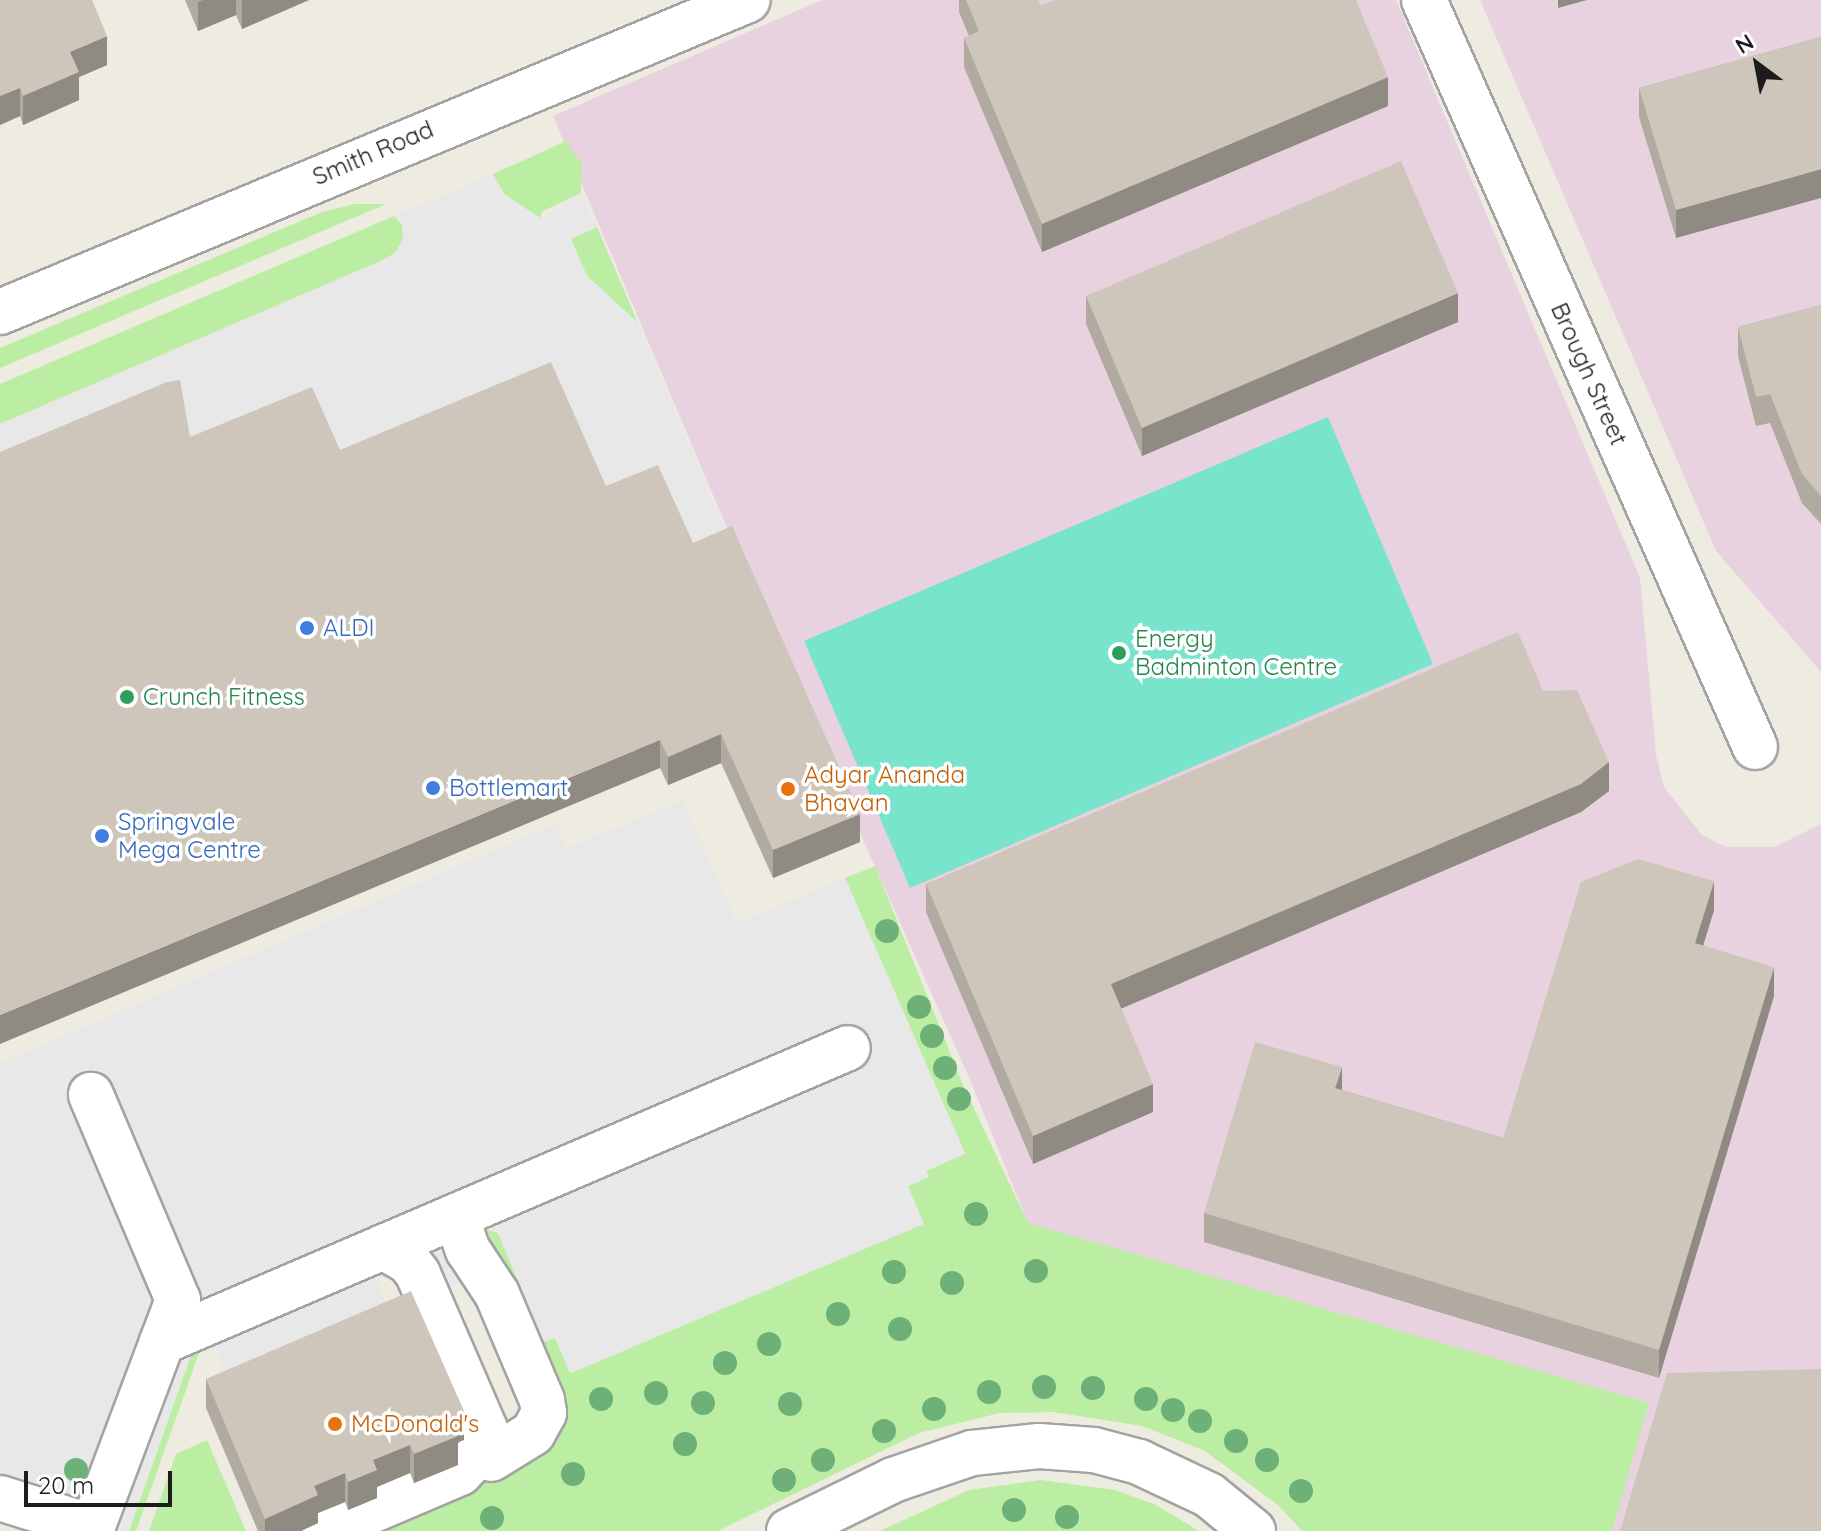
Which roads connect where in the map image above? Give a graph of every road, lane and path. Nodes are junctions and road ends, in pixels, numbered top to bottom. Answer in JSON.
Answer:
{"nodes":[{"id":1,"x":748,"y":0,"type":"edge"},
{"id":2,"x":1424,"y":0,"type":"edge"},
{"id":3,"x":0,"y":312,"type":"edge"},
{"id":4,"x":1755,"y":747,"type":"dead end"},
{"id":5,"x":848,"y":1048,"type":"dead end"},
{"id":6,"x":91,"y":1095,"type":"dead end"},
{"id":7,"x":443,"y":1222,"type":"junction"},
{"id":8,"x":383,"y":1247,"type":"junction"},
{"id":9,"x":162,"y":1342,"type":"junction"},
{"id":10,"x":476,"y":1466,"type":"junction"},
{"id":11,"x":893,"y":1480,"type":"junction"},
{"id":12,"x":0,"y":1498,"type":"edge"},
{"id":13,"x":92,"y":1529,"type":"edge"},
{"id":14,"x":324,"y":1531,"type":"edge"},
{"id":15,"x":789,"y":1531,"type":"edge"},
{"id":16,"x":836,"y":1531,"type":"edge"},
{"id":17,"x":1253,"y":1531,"type":"edge"}],
"edges":[{"from":1,"to":3,"type":"street","name":"Smith Road"},
{"from":2,"to":4,"type":"street","name":"Brough Street"},
{"from":5,"to":7,"type":"street"},
{"from":6,"to":9,"type":"street"},
{"from":7,"to":8,"type":"street"},
{"from":7,"to":10,"type":"street"},
{"from":8,"to":9,"type":"street"},
{"from":8,"to":10,"type":"street"},
{"from":9,"to":13,"type":"street"},
{"from":10,"to":14,"type":"street"},
{"from":11,"to":15,"type":"street"},
{"from":11,"to":16,"type":"street"},
{"from":11,"to":17,"type":"street"},
{"from":12,"to":13,"type":"street"}]}
